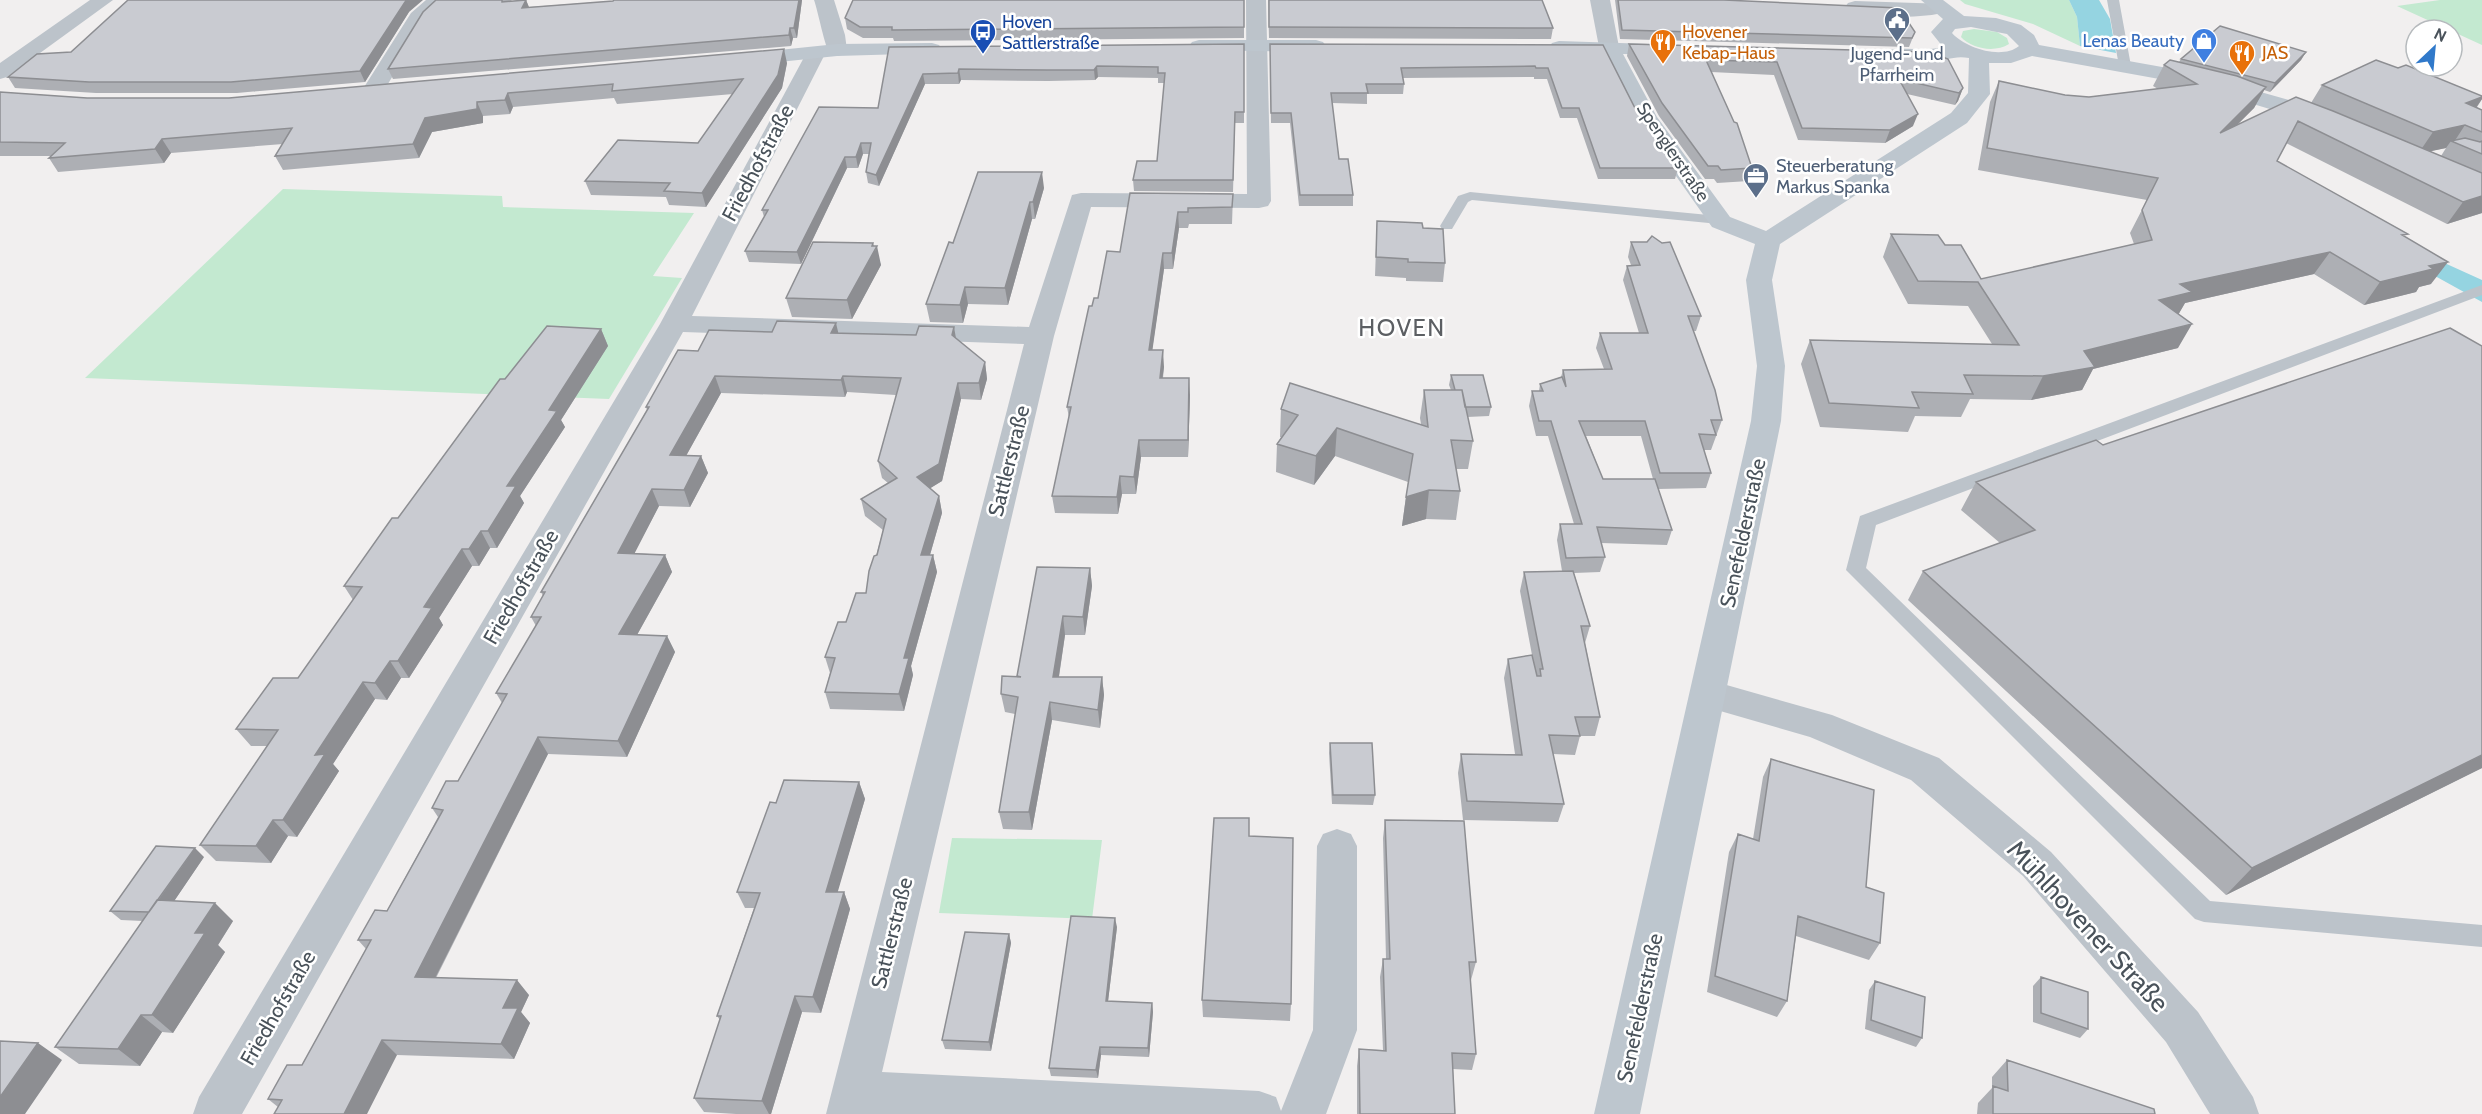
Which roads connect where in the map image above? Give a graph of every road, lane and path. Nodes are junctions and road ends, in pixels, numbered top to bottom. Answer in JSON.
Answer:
{"nodes":[{"id":1,"x":103,"y":0,"type":"edge"},
{"id":2,"x":438,"y":0,"type":"edge"},
{"id":3,"x":824,"y":0,"type":"edge"},
{"id":4,"x":1256,"y":0,"type":"edge"},
{"id":5,"x":1600,"y":0,"type":"edge"},
{"id":6,"x":2113,"y":0,"type":"edge"},
{"id":7,"x":1936,"y":4,"type":"edge"},
{"id":8,"x":1833,"y":6,"type":"edge"},
{"id":9,"x":1959,"y":22,"type":"junction"},
{"id":10,"x":1180,"y":46,"type":"edge"},
{"id":11,"x":1258,"y":46,"type":"junction"},
{"id":12,"x":1341,"y":46,"type":"edge"},
{"id":13,"x":1539,"y":47,"type":"edge"},
{"id":14,"x":1609,"y":47,"type":"junction"},
{"id":15,"x":955,"y":49,"type":"edge"},
{"id":16,"x":1693,"y":49,"type":"edge"},
{"id":17,"x":1959,"y":49,"type":"junction"},
{"id":18,"x":2029,"y":49,"type":"junction"},
{"id":19,"x":826,"y":52,"type":"junction"},
{"id":20,"x":1872,"y":54,"type":"edge"},
{"id":21,"x":1979,"y":55,"type":"junction"},
{"id":22,"x":721,"y":62,"type":"edge"},
{"id":23,"x":2126,"y":66,"type":"junction"},
{"id":24,"x":0,"y":73,"type":"edge"},
{"id":25,"x":396,"y":90,"type":"edge"},
{"id":26,"x":372,"y":92,"type":"junction"},
{"id":27,"x":350,"y":94,"type":"edge"},
{"id":28,"x":2340,"y":130,"type":"edge"},
{"id":29,"x":1719,"y":220,"type":"junction"},
{"id":30,"x":1447,"y":226,"type":"dead end"},
{"id":31,"x":1768,"y":241,"type":"junction"},
{"id":32,"x":2473,"y":293,"type":"edge"},
{"id":33,"x":674,"y":324,"type":"junction"},
{"id":34,"x":1040,"y":336,"type":"junction"},
{"id":35,"x":1709,"y":694,"type":"junction"},
{"id":36,"x":1337,"y":846,"type":"dead end"},
{"id":37,"x":2482,"y":936,"type":"edge"},
{"id":38,"x":851,"y":1103,"type":"edge"},
{"id":39,"x":216,"y":1114,"type":"edge"},
{"id":40,"x":1259,"y":1114,"type":"edge"},
{"id":41,"x":1303,"y":1114,"type":"edge"},
{"id":42,"x":1617,"y":1114,"type":"edge"},
{"id":43,"x":2236,"y":1114,"type":"edge"}],
"edges":[{"from":1,"to":24,"type":"street"},
{"from":2,"to":26,"type":"street"},
{"from":3,"to":19,"type":"street"},
{"from":4,"to":11,"type":"street","name":"Sattlerstraße"},
{"from":5,"to":14,"type":"street","name":"Spenglerstraße"},
{"from":6,"to":23,"type":"lane"},
{"from":7,"to":8,"type":"street"},
{"from":7,"to":9,"type":"main road"},
{"from":9,"to":17,"type":"main road"},
{"from":9,"to":18,"type":"main road"},
{"from":10,"to":11,"type":"main road"},
{"from":11,"to":12,"type":"main road"},
{"from":11,"to":34,"type":"street","name":"Sattlerstraße"},
{"from":13,"to":14,"type":"main road"},
{"from":14,"to":16,"type":"main road"},
{"from":14,"to":29,"type":"main road","name":"Spenglerstraße"},
{"from":15,"to":19,"type":"main road"},
{"from":17,"to":20,"type":"main road"},
{"from":17,"to":21,"type":"main road"},
{"from":18,"to":21,"type":"main road"},
{"from":18,"to":23,"type":"main road"},
{"from":19,"to":22,"type":"main road"},
{"from":19,"to":33,"type":"street","name":"Friedhofstraße"},
{"from":21,"to":31,"type":"main road"},
{"from":23,"to":28,"type":"main road"},
{"from":25,"to":26,"type":"main road"},
{"from":26,"to":27,"type":"main road"},
{"from":29,"to":30,"type":"lane"},
{"from":29,"to":31,"type":"main road","name":"Spenglerstraße"},
{"from":31,"to":35,"type":"main road","name":"Senefelderstraße"},
{"from":32,"to":37,"type":"lane"},
{"from":33,"to":34,"type":"street"},
{"from":33,"to":39,"type":"street","name":"Friedhofstraße"},
{"from":34,"to":38,"type":"street","name":"Sattlerstraße"},
{"from":35,"to":42,"type":"main road","name":"Senefelderstraße"},
{"from":35,"to":43,"type":"street","name":"Mühlhovener Straße"},
{"from":36,"to":41,"type":"street"},
{"from":38,"to":40,"type":"street","name":"Sattlerstraße"}]}
